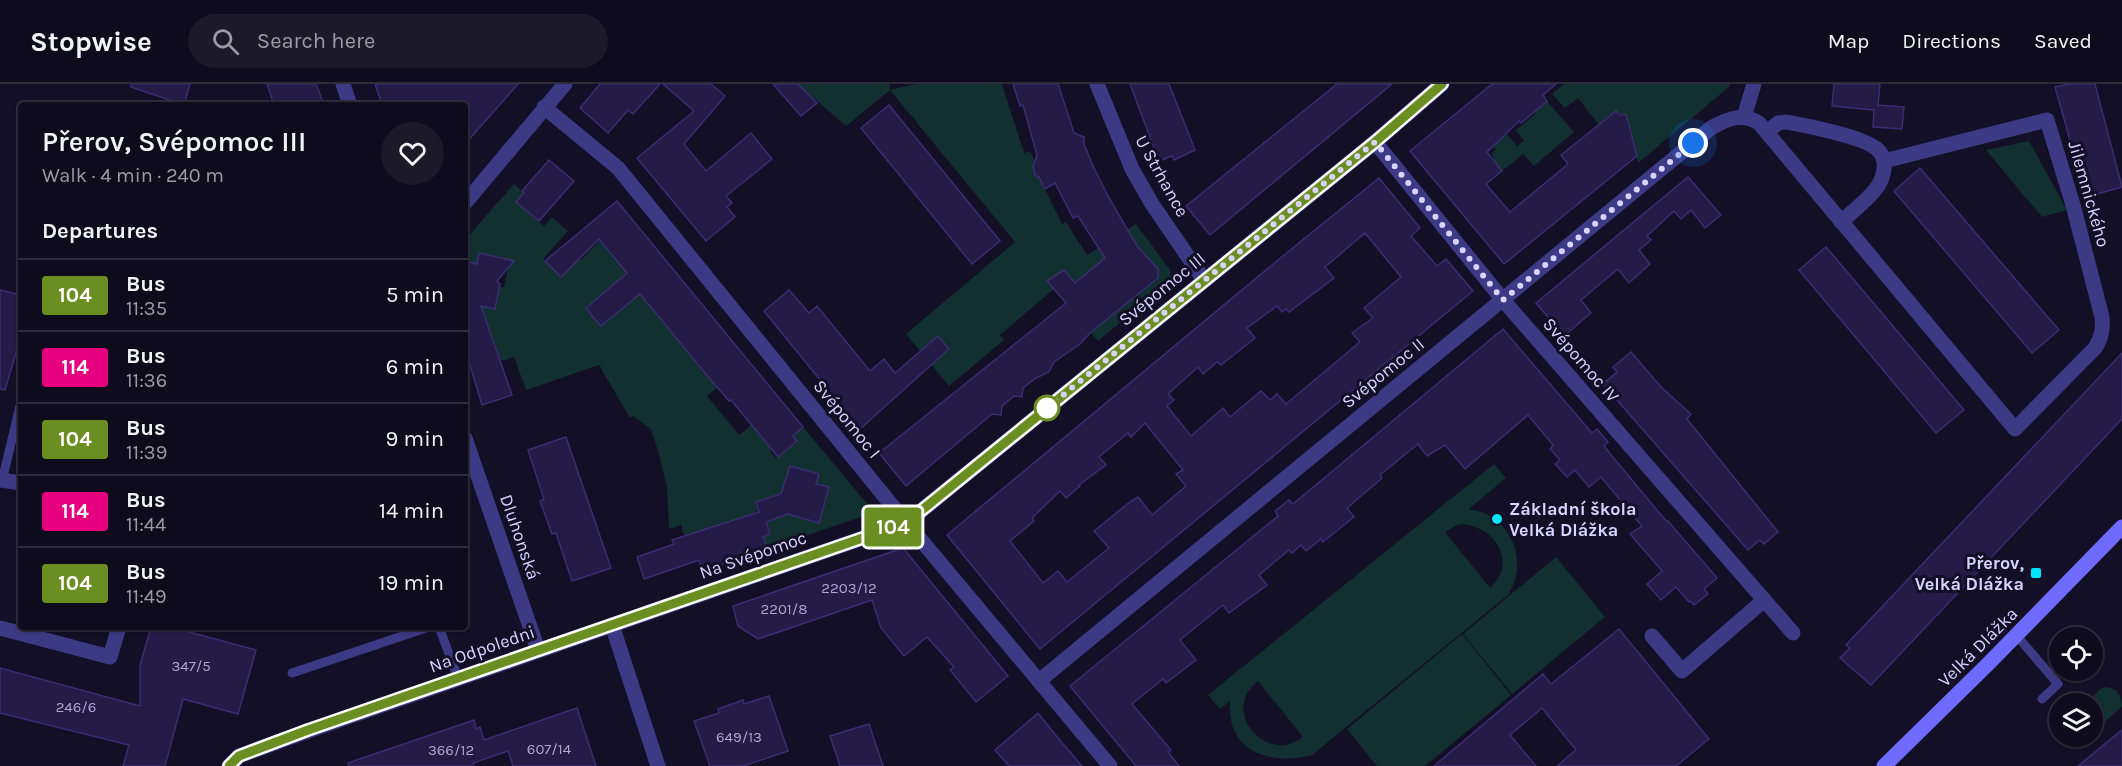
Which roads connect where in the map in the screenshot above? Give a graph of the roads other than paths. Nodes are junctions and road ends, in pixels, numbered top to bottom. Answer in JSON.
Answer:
{"nodes":[{"id":1,"x":342,"y":84,"type":"edge"},
{"id":2,"x":565,"y":84,"type":"edge"},
{"id":3,"x":1097,"y":84,"type":"edge"},
{"id":4,"x":1442,"y":84,"type":"edge"},
{"id":5,"x":1754,"y":84,"type":"edge"},
{"id":6,"x":349,"y":102,"type":"edge"},
{"id":7,"x":544,"y":107,"type":"junction"},
{"id":8,"x":1757,"y":124,"type":"junction"},
{"id":9,"x":1375,"y":142,"type":"junction"},
{"id":10,"x":1884,"y":160,"type":"junction"},
{"id":11,"x":468,"y":199,"type":"edge"},
{"id":12,"x":1841,"y":222,"type":"junction"},
{"id":13,"x":1204,"y":280,"type":"junction"},
{"id":14,"x":1503,"y":300,"type":"junction"},
{"id":15,"x":18,"y":414,"type":"edge"},
{"id":16,"x":468,"y":447,"type":"edge"},
{"id":17,"x":1,"y":483,"type":"edge"},
{"id":18,"x":18,"y":483,"type":"edge"},
{"id":19,"x":906,"y":523,"type":"junction"},
{"id":20,"x":2122,"y":527,"type":"edge"},
{"id":21,"x":1763,"y":601,"type":"junction"},
{"id":22,"x":612,"y":625,"type":"junction"},
{"id":23,"x":0,"y":628,"type":"edge"},
{"id":24,"x":118,"y":630,"type":"edge"},
{"id":25,"x":420,"y":630,"type":"edge"},
{"id":26,"x":441,"y":630,"type":"edge"},
{"id":27,"x":1793,"y":633,"type":"dead end"},
{"id":28,"x":1652,"y":636,"type":"dead end"},
{"id":29,"x":2017,"y":636,"type":"junction"},
{"id":30,"x":538,"y":650,"type":"junction"},
{"id":31,"x":292,"y":673,"type":"dead end"},
{"id":32,"x":458,"y":678,"type":"junction"},
{"id":33,"x":1039,"y":681,"type":"junction"},
{"id":34,"x":2042,"y":699,"type":"dead end"},
{"id":35,"x":229,"y":766,"type":"edge"},
{"id":36,"x":658,"y":766,"type":"edge"},
{"id":37,"x":1110,"y":766,"type":"edge"},
{"id":38,"x":1884,"y":766,"type":"edge"}],
"edges":[{"from":1,"to":6,"type":"street"},
{"from":2,"to":7,"type":"street"},
{"from":3,"to":13,"type":"street","name":"U Strhance"},
{"from":4,"to":9,"type":"street","name":"Svépomoc III"},
{"from":5,"to":8,"type":"street"},
{"from":7,"to":11,"type":"street"},
{"from":7,"to":19,"type":"street","name":"Svépomoc I"},
{"from":8,"to":10,"type":"street"},
{"from":8,"to":12,"type":"street","name":"Jilemnického"},
{"from":8,"to":14,"type":"street","name":"Svépomoc II"},
{"from":9,"to":13,"type":"street","name":"Svépomoc III"},
{"from":9,"to":14,"type":"street","name":"Svépomoc IV"},
{"from":10,"to":12,"type":"street"},
{"from":10,"to":12,"type":"street","name":"Jilemnického"},
{"from":13,"to":19,"type":"street","name":"Svépomoc III"},
{"from":14,"to":21,"type":"street","name":"Svépomoc IV"},
{"from":14,"to":33,"type":"street","name":"Svépomoc II"},
{"from":15,"to":17,"type":"lane"},
{"from":16,"to":30,"type":"street","name":"Dluhonská"},
{"from":17,"to":18,"type":"street"},
{"from":19,"to":22,"type":"street","name":"Na Svépomoc"},
{"from":19,"to":33,"type":"street","name":"Svépomoc I"},
{"from":20,"to":29,"type":"street","name":"Velká Dlážka"},
{"from":21,"to":27,"type":"street","name":"Svépomoc IV"},
{"from":21,"to":28,"type":"street"},
{"from":22,"to":30,"type":"street","name":"Na Odpoledni"},
{"from":22,"to":36,"type":"street"},
{"from":23,"to":24,"type":"street"},
{"from":25,"to":31,"type":"lane"},
{"from":26,"to":32,"type":"lane"},
{"from":29,"to":34,"type":"lane"},
{"from":29,"to":38,"type":"street","name":"Velká Dlážka"},
{"from":30,"to":32,"type":"street","name":"Na Odpoledni"},
{"from":32,"to":35,"type":"street","name":"Na Odpoledni"},
{"from":33,"to":37,"type":"street","name":"Svépomoc I"}]}
